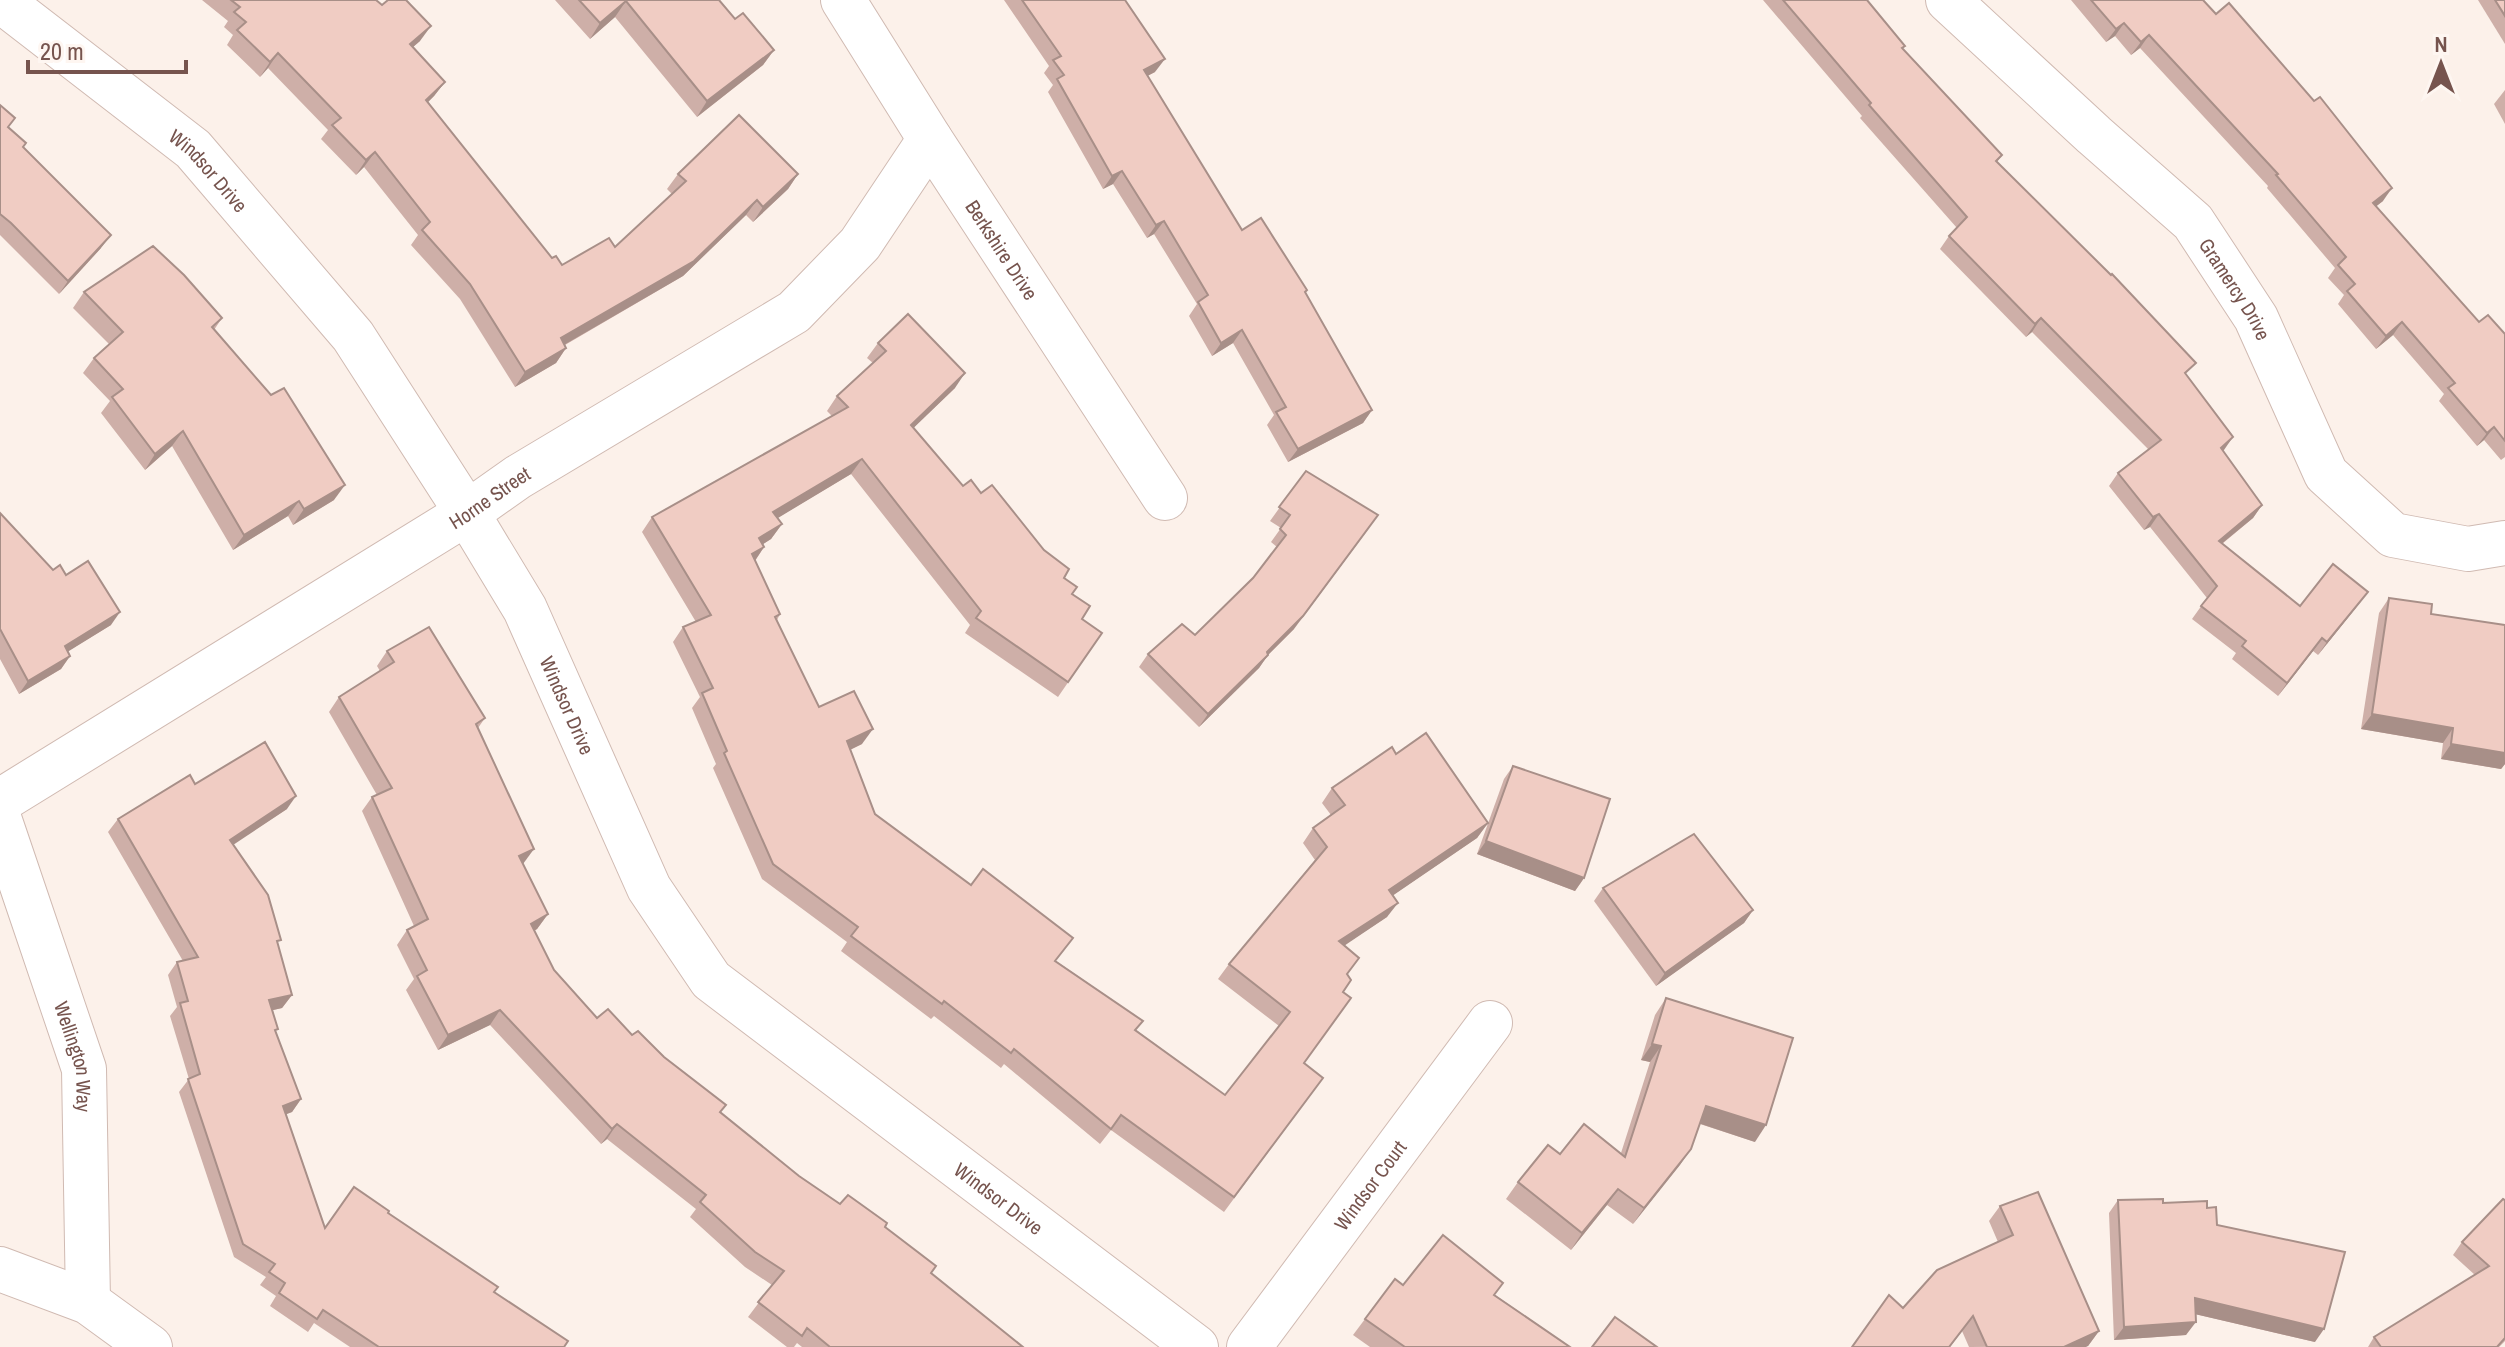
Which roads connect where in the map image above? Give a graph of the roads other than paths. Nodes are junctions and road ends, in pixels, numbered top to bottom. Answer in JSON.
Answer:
{"nodes":[{"id":1,"x":0,"y":0,"type":"edge"},
{"id":2,"x":843,"y":0,"type":"edge"},
{"id":3,"x":1948,"y":0,"type":"edge"},
{"id":4,"x":930,"y":139,"type":"junction"},
{"id":5,"x":1165,"y":498,"type":"dead end"},
{"id":6,"x":467,"y":513,"type":"junction"},
{"id":7,"x":2505,"y":543,"type":"edge"},
{"id":8,"x":0,"y":801,"type":"edge"},
{"id":9,"x":0,"y":821,"type":"edge"},
{"id":10,"x":1490,"y":1023,"type":"dead end"},
{"id":11,"x":0,"y":1269,"type":"edge"},
{"id":12,"x":88,"y":1302,"type":"junction"},
{"id":13,"x":150,"y":1347,"type":"edge"},
{"id":14,"x":1196,"y":1347,"type":"edge"},
{"id":15,"x":1249,"y":1347,"type":"edge"}],
"edges":[{"from":1,"to":6,"type":"street","name":"Windsor Drive"},
{"from":2,"to":4,"type":"street","name":"Berkshire Drive"},
{"from":3,"to":7,"type":"street","name":"Gramercy Drive"},
{"from":4,"to":5,"type":"street","name":"Berkshire Drive"},
{"from":4,"to":6,"type":"street","name":"Horne Street"},
{"from":6,"to":8,"type":"street","name":"Horne Street"},
{"from":6,"to":14,"type":"street","name":"Windsor Drive"},
{"from":9,"to":12,"type":"street","name":"Wellington Way"},
{"from":10,"to":15,"type":"street","name":"Windsor Court"},
{"from":11,"to":12,"type":"street"},
{"from":12,"to":13,"type":"street"}]}
